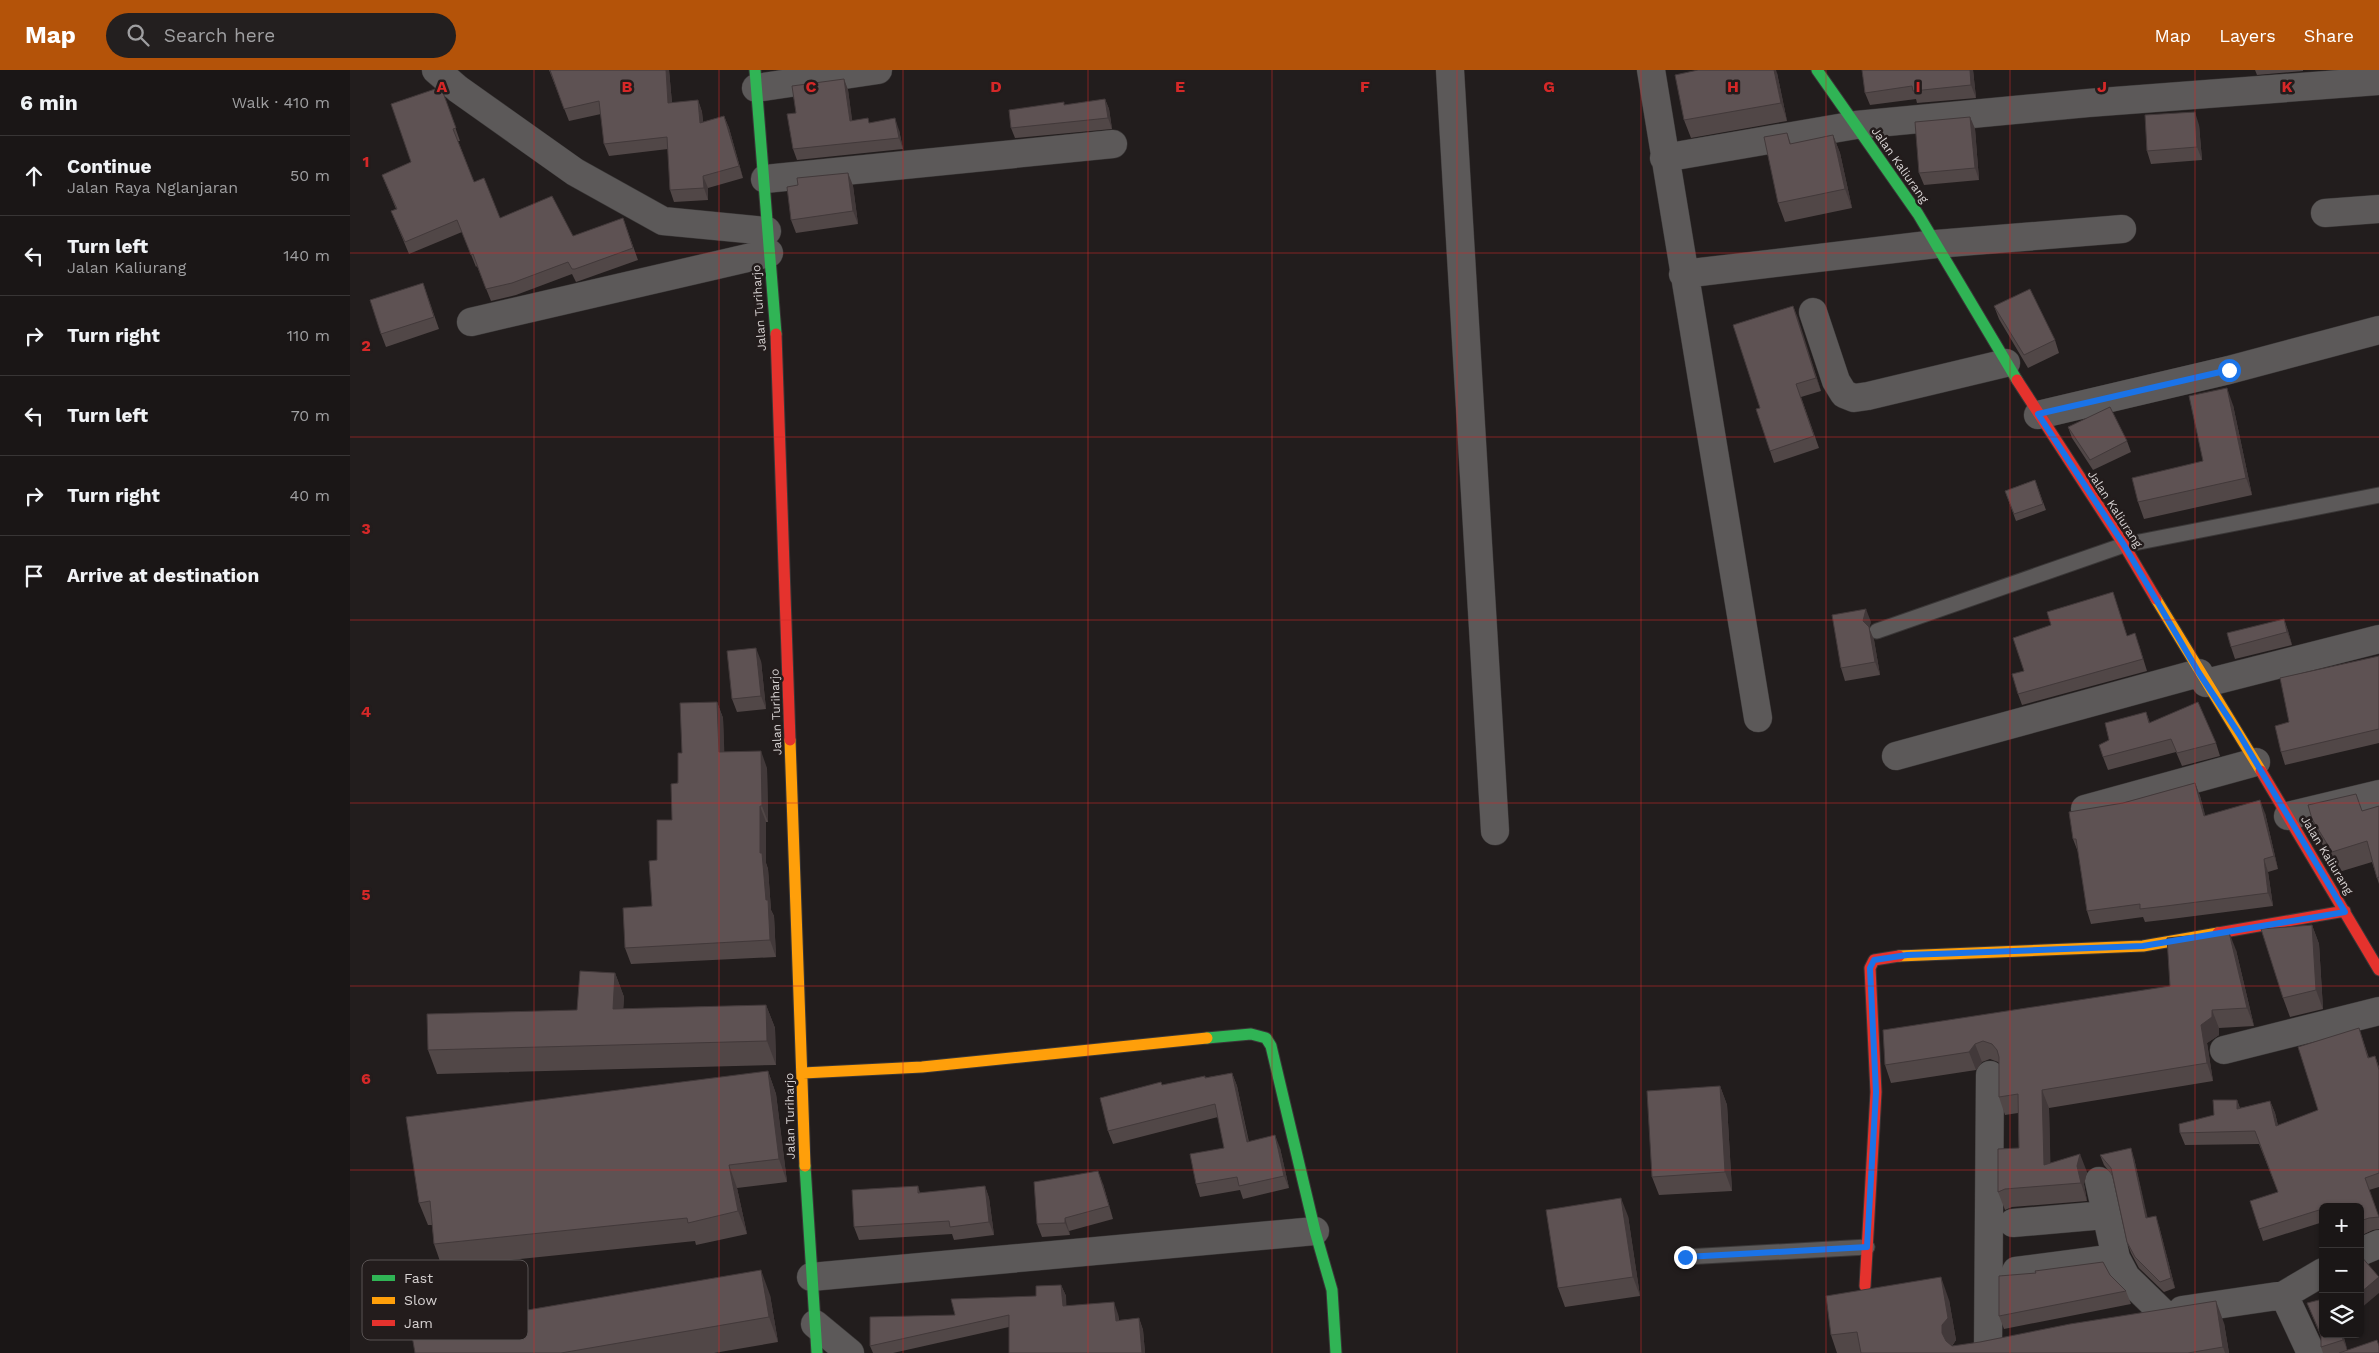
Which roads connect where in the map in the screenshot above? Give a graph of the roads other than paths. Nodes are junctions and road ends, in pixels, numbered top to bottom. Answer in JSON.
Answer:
{"nodes":[{"id":1,"x":436,"y":70,"type":"edge"},
{"id":2,"x":878,"y":70,"type":"edge"},
{"id":3,"x":1450,"y":70,"type":"edge"},
{"id":4,"x":1651,"y":70,"type":"edge"},
{"id":5,"x":1817,"y":70,"type":"edge"},
{"id":6,"x":756,"y":79,"type":"edge"},
{"id":7,"x":2379,"y":81,"type":"edge"},
{"id":8,"x":1856,"y":125,"type":"junction"},
{"id":9,"x":1113,"y":144,"type":"dead end"},
{"id":10,"x":1664,"y":158,"type":"junction"},
{"id":11,"x":764,"y":179,"type":"junction"},
{"id":12,"x":2379,"y":209,"type":"edge"},
{"id":13,"x":2325,"y":214,"type":"dead end"},
{"id":14,"x":2122,"y":229,"type":"dead end"},
{"id":15,"x":768,"y":242,"type":"junction"},
{"id":16,"x":1936,"y":244,"type":"junction"},
{"id":17,"x":1683,"y":274,"type":"junction"},
{"id":18,"x":1813,"y":312,"type":"dead end"},
{"id":19,"x":471,"y":322,"type":"dead end"},
{"id":20,"x":2379,"y":330,"type":"edge"},
{"id":21,"x":2006,"y":363,"type":"junction"},
{"id":22,"x":2038,"y":414,"type":"junction"},
{"id":23,"x":2379,"y":496,"type":"edge"},
{"id":24,"x":2124,"y":545,"type":"junction"},
{"id":25,"x":1877,"y":631,"type":"dead end"},
{"id":26,"x":2379,"y":639,"type":"edge"},
{"id":27,"x":2202,"y":678,"type":"junction"},
{"id":28,"x":1758,"y":718,"type":"dead end"},
{"id":29,"x":1896,"y":756,"type":"dead end"},
{"id":30,"x":2256,"y":762,"type":"junction"},
{"id":31,"x":2379,"y":794,"type":"edge"},
{"id":32,"x":2085,"y":809,"type":"edge"},
{"id":33,"x":2288,"y":816,"type":"junction"},
{"id":34,"x":1495,"y":831,"type":"dead end"},
{"id":35,"x":2345,"y":912,"type":"junction"},
{"id":36,"x":2375,"y":953,"type":"edge"},
{"id":37,"x":2379,"y":1011,"type":"edge"},
{"id":38,"x":2224,"y":1050,"type":"dead end"},
{"id":39,"x":803,"y":1073,"type":"junction"},
{"id":40,"x":1990,"y":1075,"type":"dead end"},
{"id":41,"x":2099,"y":1181,"type":"dead end"},
{"id":42,"x":2105,"y":1215,"type":"junction"},
{"id":43,"x":2014,"y":1223,"type":"dead end"},
{"id":44,"x":1315,"y":1231,"type":"junction"},
{"id":45,"x":2379,"y":1244,"type":"edge"},
{"id":46,"x":1867,"y":1247,"type":"junction"},
{"id":47,"x":2364,"y":1250,"type":"edge"},
{"id":48,"x":1685,"y":1257,"type":"dead end"},
{"id":49,"x":2116,"y":1258,"type":"junction"},
{"id":50,"x":2016,"y":1271,"type":"dead end"},
{"id":51,"x":2319,"y":1274,"type":"edge"},
{"id":52,"x":811,"y":1277,"type":"junction"},
{"id":53,"x":1865,"y":1286,"type":"dead end"},
{"id":54,"x":2284,"y":1295,"type":"junction"},
{"id":55,"x":2163,"y":1313,"type":"junction"},
{"id":56,"x":2134,"y":1319,"type":"edge"},
{"id":57,"x":814,"y":1324,"type":"junction"},
{"id":58,"x":2018,"y":1343,"type":"edge"},
{"id":59,"x":1977,"y":1351,"type":"edge"},
{"id":60,"x":816,"y":1353,"type":"edge"},
{"id":61,"x":850,"y":1353,"type":"edge"},
{"id":62,"x":1336,"y":1353,"type":"edge"},
{"id":63,"x":2311,"y":1353,"type":"edge"}],
"edges":[{"from":1,"to":15,"type":"street"},
{"from":2,"to":6,"type":"street"},
{"from":3,"to":34,"type":"street"},
{"from":4,"to":10,"type":"street"},
{"from":5,"to":8,"type":"street","name":"Jalan Kaliurang"},
{"from":6,"to":11,"type":"street","name":"Jalan Turiharjo"},
{"from":7,"to":8,"type":"street"},
{"from":8,"to":10,"type":"street"},
{"from":8,"to":16,"type":"street","name":"Jalan Kaliurang"},
{"from":9,"to":11,"type":"street"},
{"from":10,"to":17,"type":"street"},
{"from":11,"to":15,"type":"street","name":"Jalan Turiharjo"},
{"from":12,"to":13,"type":"street"},
{"from":14,"to":16,"type":"street"},
{"from":15,"to":19,"type":"street"},
{"from":15,"to":39,"type":"street","name":"Jalan Turiharjo"},
{"from":16,"to":17,"type":"street"},
{"from":16,"to":21,"type":"street","name":"Jalan Kaliurang"},
{"from":17,"to":28,"type":"street"},
{"from":18,"to":21,"type":"street"},
{"from":20,"to":22,"type":"street"},
{"from":21,"to":22,"type":"street","name":"Jalan Kaliurang"},
{"from":22,"to":24,"type":"street","name":"Jalan Kaliurang"},
{"from":23,"to":24,"type":"lane"},
{"from":24,"to":25,"type":"lane"},
{"from":24,"to":27,"type":"street","name":"Jalan Kaliurang"},
{"from":26,"to":27,"type":"street"},
{"from":27,"to":29,"type":"street"},
{"from":27,"to":30,"type":"street","name":"Jalan Kaliurang"},
{"from":30,"to":32,"type":"street"},
{"from":30,"to":33,"type":"street","name":"Jalan Kaliurang"},
{"from":31,"to":33,"type":"street"},
{"from":33,"to":35,"type":"street","name":"Jalan Kaliurang"},
{"from":35,"to":36,"type":"street","name":"Jalan Kaliurang"},
{"from":35,"to":46,"type":"street"},
{"from":37,"to":38,"type":"street"},
{"from":39,"to":44,"type":"street"},
{"from":39,"to":52,"type":"street","name":"Jalan Turiharjo"},
{"from":40,"to":59,"type":"street"},
{"from":41,"to":42,"type":"street"},
{"from":42,"to":43,"type":"street"},
{"from":42,"to":49,"type":"street"},
{"from":44,"to":52,"type":"street"},
{"from":44,"to":62,"type":"street"},
{"from":45,"to":47,"type":"street"},
{"from":46,"to":48,"type":"lane"},
{"from":46,"to":53,"type":"street"},
{"from":49,"to":50,"type":"street"},
{"from":49,"to":55,"type":"street"},
{"from":51,"to":54,"type":"street"},
{"from":52,"to":57,"type":"street","name":"Jalan Turiharjo"},
{"from":54,"to":55,"type":"street"},
{"from":54,"to":63,"type":"street"},
{"from":55,"to":56,"type":"street"},
{"from":57,"to":60,"type":"street","name":"Jalan Turiharjo"},
{"from":57,"to":61,"type":"street"},
{"from":58,"to":59,"type":"street"}]}
